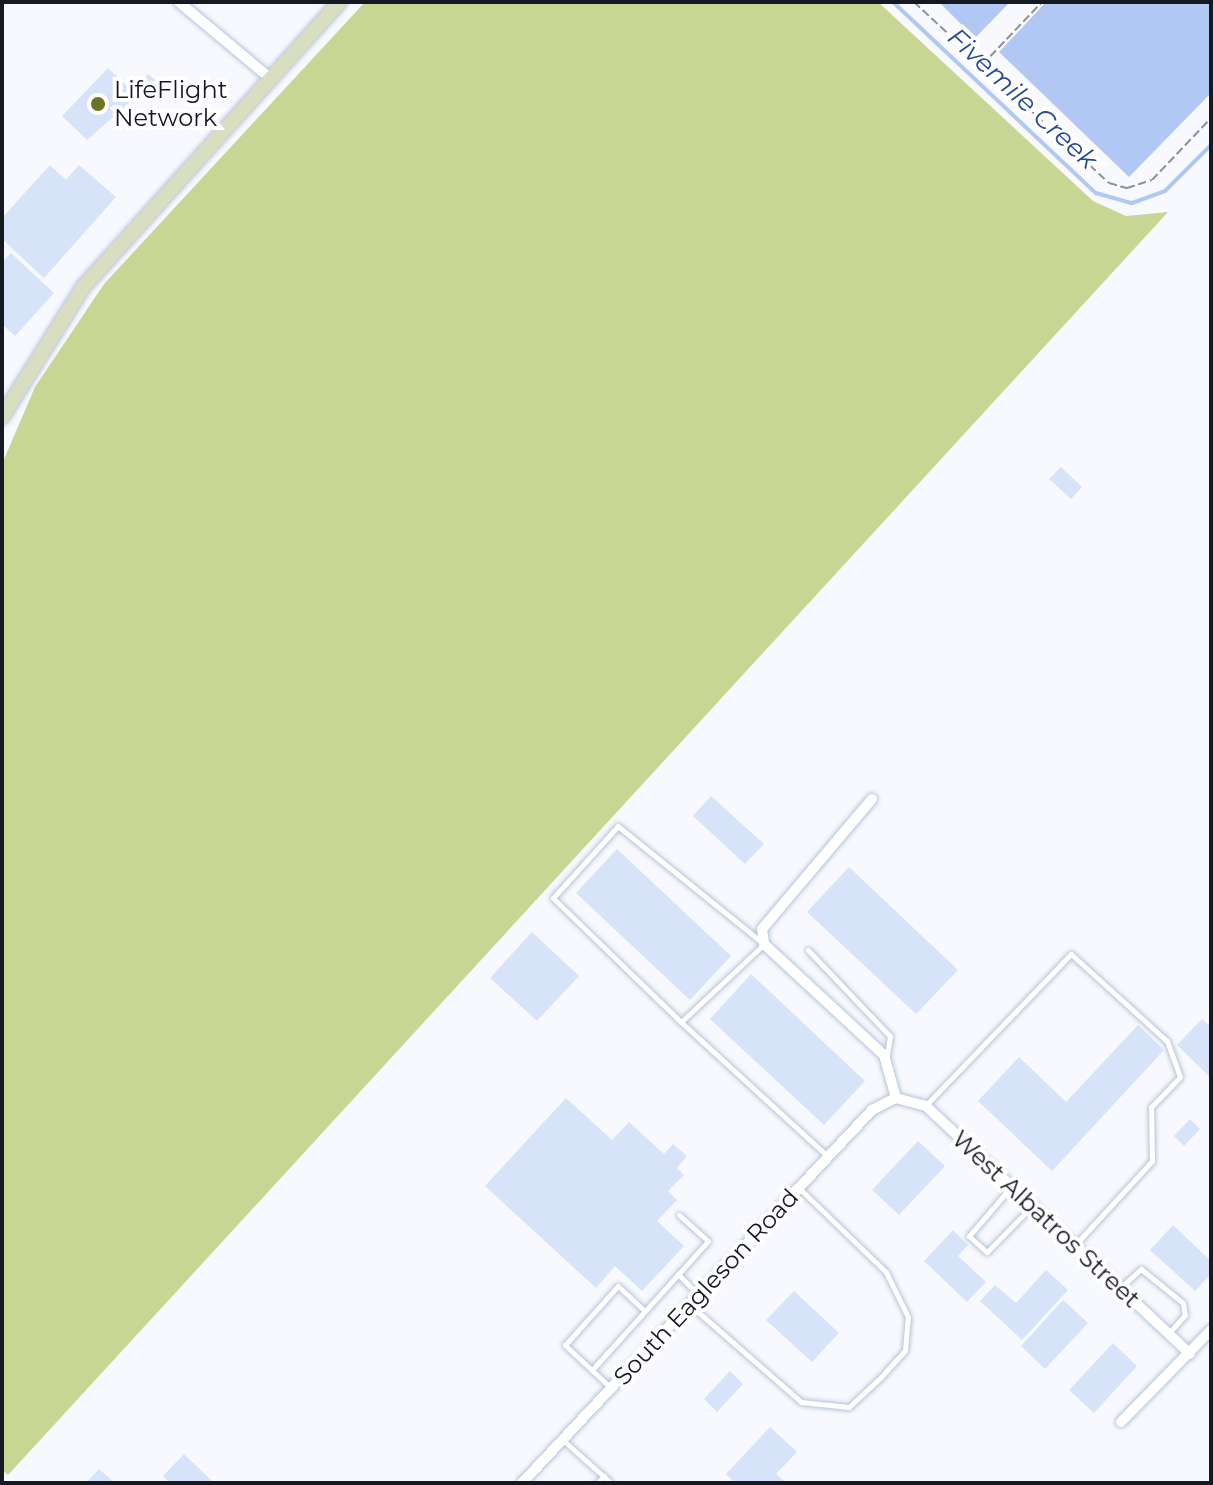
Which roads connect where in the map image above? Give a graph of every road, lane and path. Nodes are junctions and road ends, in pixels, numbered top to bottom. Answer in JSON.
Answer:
{"nodes":[{"id":1,"x":179,"y":2,"type":"edge"},
{"id":2,"x":340,"y":2,"type":"edge"},
{"id":3,"x":914,"y":2,"type":"edge"},
{"id":4,"x":1042,"y":2,"type":"edge"},
{"id":5,"x":982,"y":66,"type":"junction"},
{"id":6,"x":270,"y":78,"type":"junction"},
{"id":7,"x":1211,"y":118,"type":"edge"},
{"id":8,"x":2,"y":417,"type":"edge"},
{"id":9,"x":872,"y":799,"type":"dead end"},
{"id":10,"x":764,"y":944,"type":"junction"},
{"id":11,"x":808,"y":950,"type":"dead end"},
{"id":12,"x":681,"y":1022,"type":"junction"},
{"id":13,"x":886,"y":1061,"type":"junction"},
{"id":14,"x":896,"y":1098,"type":"junction"},
{"id":15,"x":926,"y":1106,"type":"junction"},
{"id":16,"x":828,"y":1157,"type":"junction"},
{"id":17,"x":1012,"y":1186,"type":"junction"},
{"id":18,"x":799,"y":1188,"type":"junction"},
{"id":19,"x":1032,"y":1206,"type":"junction"},
{"id":20,"x":679,"y":1215,"type":"dead end"},
{"id":21,"x":1074,"y":1245,"type":"junction"},
{"id":22,"x":678,"y":1274,"type":"junction"},
{"id":23,"x":1119,"y":1288,"type":"junction"},
{"id":24,"x":698,"y":1295,"type":"junction"},
{"id":25,"x":690,"y":1304,"type":"junction"},
{"id":26,"x":645,"y":1311,"type":"junction"},
{"id":27,"x":1211,"y":1330,"type":"edge"},
{"id":28,"x":1168,"y":1334,"type":"junction"},
{"id":29,"x":1190,"y":1354,"type":"junction"},
{"id":30,"x":592,"y":1370,"type":"junction"},
{"id":31,"x":611,"y":1388,"type":"junction"},
{"id":32,"x":1121,"y":1422,"type":"dead end"},
{"id":33,"x":563,"y":1439,"type":"junction"},
{"id":34,"x":604,"y":1476,"type":"junction"},
{"id":35,"x":522,"y":1483,"type":"edge"},
{"id":36,"x":597,"y":1483,"type":"edge"},
{"id":37,"x":611,"y":1483,"type":"edge"}],
"edges":[{"from":1,"to":6,"type":"street"},
{"from":2,"to":6,"type":"main road"},
{"from":3,"to":5,"type":"path"},
{"from":4,"to":5,"type":"path"},
{"from":5,"to":7,"type":"path"},
{"from":6,"to":8,"type":"main road"},
{"from":9,"to":10,"type":"street"},
{"from":10,"to":12,"type":"lane"},
{"from":10,"to":12,"type":"lane"},
{"from":10,"to":13,"type":"street"},
{"from":11,"to":13,"type":"lane"},
{"from":12,"to":16,"type":"lane"},
{"from":13,"to":14,"type":"street"},
{"from":14,"to":15,"type":"street","name":"West Albatros Street"},
{"from":14,"to":16,"type":"street","name":"South Eagleson Road"},
{"from":15,"to":17,"type":"street","name":"West Albatros Street"},
{"from":15,"to":21,"type":"lane"},
{"from":16,"to":18,"type":"street","name":"South Eagleson Road"},
{"from":17,"to":19,"type":"street","name":"West Albatros Street"},
{"from":17,"to":19,"type":"lane"},
{"from":18,"to":24,"type":"street","name":"South Eagleson Road"},
{"from":18,"to":25,"type":"lane"},
{"from":19,"to":21,"type":"street","name":"West Albatros Street"},
{"from":20,"to":22,"type":"lane"},
{"from":21,"to":23,"type":"street","name":"West Albatros Street"},
{"from":22,"to":24,"type":"lane"},
{"from":22,"to":26,"type":"lane"},
{"from":23,"to":28,"type":"street","name":"West Albatros Street"},
{"from":23,"to":28,"type":"lane"},
{"from":24,"to":25,"type":"street","name":"South Eagleson Road"},
{"from":25,"to":31,"type":"street","name":"South Eagleson Road"},
{"from":26,"to":30,"type":"lane"},
{"from":26,"to":30,"type":"lane"},
{"from":27,"to":29,"type":"street"},
{"from":28,"to":29,"type":"street","name":"West Albatros Street"},
{"from":29,"to":32,"type":"street"},
{"from":30,"to":31,"type":"lane"},
{"from":31,"to":33,"type":"street","name":"South Eagleson Road"},
{"from":33,"to":34,"type":"lane"},
{"from":33,"to":35,"type":"street","name":"South Eagleson Road"},
{"from":34,"to":36,"type":"lane"},
{"from":34,"to":37,"type":"lane"}]}
